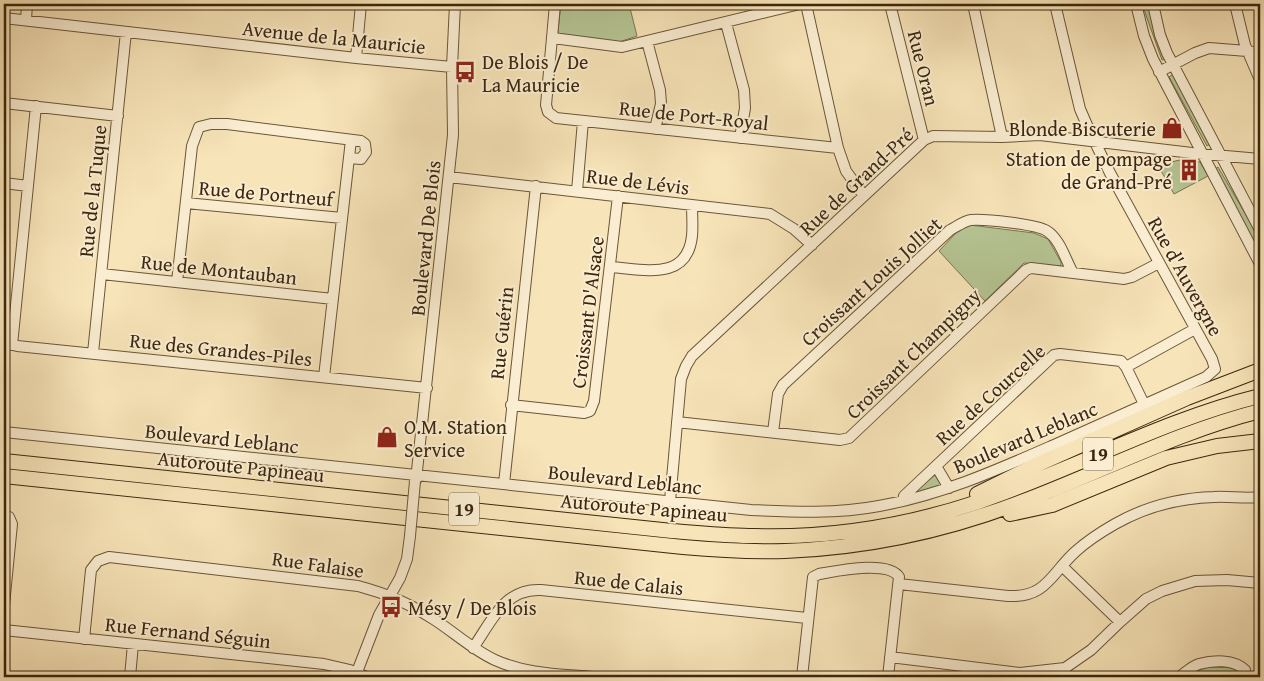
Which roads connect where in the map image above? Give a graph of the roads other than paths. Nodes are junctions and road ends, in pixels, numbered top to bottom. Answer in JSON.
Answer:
{"nodes":[{"id":1,"x":27,"y":4,"type":"edge"},
{"id":2,"x":361,"y":4,"type":"edge"},
{"id":3,"x":455,"y":4,"type":"edge"},
{"id":4,"x":555,"y":4,"type":"edge"},
{"id":5,"x":800,"y":4,"type":"edge"},
{"id":6,"x":806,"y":4,"type":"edge"},
{"id":7,"x":890,"y":4,"type":"edge"},
{"id":8,"x":973,"y":4,"type":"edge"},
{"id":9,"x":1055,"y":4,"type":"edge"},
{"id":10,"x":1136,"y":4,"type":"edge"},
{"id":11,"x":1153,"y":4,"type":"edge"},
{"id":12,"x":1235,"y":4,"type":"edge"},
{"id":13,"x":4,"y":18,"type":"edge"},
{"id":14,"x":26,"y":20,"type":"junction"},
{"id":15,"x":726,"y":23,"type":"junction"},
{"id":16,"x":126,"y":32,"type":"junction"},
{"id":17,"x":553,"y":38,"type":"junction"},
{"id":18,"x":647,"y":41,"type":"junction"},
{"id":19,"x":1247,"y":51,"type":"junction"},
{"id":20,"x":1260,"y":52,"type":"edge"},
{"id":21,"x":356,"y":58,"type":"junction"},
{"id":22,"x":1173,"y":64,"type":"junction"},
{"id":23,"x":452,"y":68,"type":"junction"},
{"id":24,"x":1159,"y":72,"type":"junction"},
{"id":25,"x":1260,"y":80,"type":"edge"},
{"id":26,"x":4,"y":103,"type":"edge"},
{"id":27,"x":36,"y":106,"type":"junction"},
{"id":28,"x":118,"y":116,"type":"junction"},
{"id":29,"x":583,"y":121,"type":"junction"},
{"id":30,"x":656,"y":129,"type":"junction"},
{"id":31,"x":1002,"y":137,"type":"junction"},
{"id":32,"x":740,"y":138,"type":"junction"},
{"id":33,"x":351,"y":140,"type":"junction"},
{"id":34,"x":924,"y":140,"type":"junction"},
{"id":35,"x":1094,"y":141,"type":"junction"},
{"id":36,"x":838,"y":148,"type":"junction"},
{"id":37,"x":1202,"y":154,"type":"junction"},
{"id":38,"x":1221,"y":155,"type":"junction"},
{"id":39,"x":349,"y":158,"type":"junction"},
{"id":40,"x":1260,"y":159,"type":"edge"},
{"id":41,"x":449,"y":177,"type":"junction"},
{"id":42,"x":4,"y":183,"type":"edge"},
{"id":43,"x":28,"y":186,"type":"junction"},
{"id":44,"x":536,"y":186,"type":"junction"},
{"id":45,"x":577,"y":191,"type":"junction"},
{"id":46,"x":618,"y":196,"type":"junction"},
{"id":47,"x":864,"y":196,"type":"junction"},
{"id":48,"x":186,"y":203,"type":"junction"},
{"id":49,"x":692,"y":205,"type":"junction"},
{"id":50,"x":342,"y":218,"type":"junction"},
{"id":51,"x":1260,"y":230,"type":"edge"},
{"id":52,"x":812,"y":245,"type":"junction"},
{"id":53,"x":1159,"y":263,"type":"junction"},
{"id":54,"x":1260,"y":264,"type":"edge"},
{"id":55,"x":611,"y":267,"type":"junction"},
{"id":56,"x":1073,"y":273,"type":"junction"},
{"id":57,"x":102,"y":274,"type":"junction"},
{"id":58,"x":177,"y":282,"type":"junction"},
{"id":59,"x":333,"y":299,"type":"junction"},
{"id":60,"x":1195,"y":329,"type":"junction"},
{"id":61,"x":8,"y":344,"type":"edge"},
{"id":62,"x":93,"y":353,"type":"junction"},
{"id":63,"x":1126,"y":366,"type":"junction"},
{"id":64,"x":1215,"y":368,"type":"joint"},
{"id":65,"x":1260,"y":370,"type":"edge"},
{"id":66,"x":324,"y":377,"type":"junction"},
{"id":67,"x":427,"y":388,"type":"junction"},
{"id":68,"x":1260,"y":396,"type":"edge"},
{"id":69,"x":1144,"y":404,"type":"junction"},
{"id":70,"x":511,"y":405,"type":"junction"},
{"id":71,"x":1260,"y":411,"type":"edge"},
{"id":72,"x":678,"y":422,"type":"junction"},
{"id":73,"x":4,"y":432,"type":"edge"},
{"id":74,"x":773,"y":432,"type":"junction"},
{"id":75,"x":1260,"y":440,"type":"edge"},
{"id":76,"x":4,"y":461,"type":"edge"},
{"id":77,"x":936,"y":466,"type":"junction"},
{"id":78,"x":4,"y":477,"type":"edge"},
{"id":79,"x":416,"y":478,"type":"junction"},
{"id":80,"x":504,"y":484,"type":"junction"},
{"id":81,"x":949,"y":488,"type":"junction"},
{"id":82,"x":1260,"y":497,"type":"edge"},
{"id":83,"x":670,"y":501,"type":"junction"},
{"id":84,"x":903,"y":501,"type":"junction"},
{"id":85,"x":936,"y":514,"type":"junction"},
{"id":86,"x":4,"y":515,"type":"edge"},
{"id":87,"x":940,"y":528,"type":"junction"},
{"id":88,"x":1062,"y":566,"type":"junction"},
{"id":89,"x":899,"y":584,"type":"junction"},
{"id":90,"x":1260,"y":584,"type":"edge"},
{"id":91,"x":390,"y":596,"type":"junction"},
{"id":92,"x":4,"y":605,"type":"edge"},
{"id":93,"x":807,"y":618,"type":"junction"},
{"id":94,"x":1120,"y":622,"type":"junction"},
{"id":95,"x":4,"y":630,"type":"edge"},
{"id":96,"x":84,"y":638,"type":"junction"},
{"id":97,"x":133,"y":644,"type":"junction"},
{"id":98,"x":473,"y":648,"type":"junction"},
{"id":99,"x":890,"y":657,"type":"junction"},
{"id":100,"x":1067,"y":672,"type":"edge"},
{"id":101,"x":362,"y":675,"type":"edge"},
{"id":102,"x":130,"y":677,"type":"edge"},
{"id":103,"x":593,"y":677,"type":"edge"},
{"id":104,"x":802,"y":677,"type":"edge"},
{"id":105,"x":888,"y":677,"type":"edge"},
{"id":106,"x":1179,"y":677,"type":"edge"},
{"id":107,"x":1246,"y":677,"type":"edge"}],
"edges":[{"from":1,"to":14,"type":"street"},
{"from":2,"to":21,"type":"street"},
{"from":3,"to":23,"type":"street","name":"Boulevard De Blois"},
{"from":4,"to":17,"type":"street"},
{"from":5,"to":15,"type":"street"},
{"from":6,"to":36,"type":"street"},
{"from":7,"to":34,"type":"street","name":"Rue Oran"},
{"from":8,"to":31,"type":"street"},
{"from":9,"to":35,"type":"street","name":"Rue d'Auvergne"},
{"from":10,"to":24,"type":"street"},
{"from":11,"to":22,"type":"street"},
{"from":12,"to":19,"type":"street"},
{"from":13,"to":14,"type":"street","name":"Avenue de la Mauricie"},
{"from":14,"to":16,"type":"street","name":"Avenue de la Mauricie"},
{"from":15,"to":18,"type":"street"},
{"from":15,"to":32,"type":"street"},
{"from":16,"to":21,"type":"street","name":"Avenue de la Mauricie"},
{"from":16,"to":28,"type":"street","name":"Rue de la Tuque"},
{"from":17,"to":18,"type":"street"},
{"from":17,"to":29,"type":"street","name":"Rue de Port-Royal"},
{"from":18,"to":30,"type":"street"},
{"from":19,"to":20,"type":"street"},
{"from":19,"to":22,"type":"street"},
{"from":19,"to":25,"type":"street"},
{"from":21,"to":23,"type":"street","name":"Avenue de la Mauricie"},
{"from":22,"to":24,"type":"street"},
{"from":22,"to":38,"type":"street"},
{"from":23,"to":41,"type":"street","name":"Boulevard De Blois"},
{"from":24,"to":37,"type":"street"},
{"from":26,"to":27,"type":"street"},
{"from":27,"to":28,"type":"street"},
{"from":27,"to":43,"type":"street"},
{"from":28,"to":57,"type":"street","name":"Rue de la Tuque"},
{"from":29,"to":30,"type":"street","name":"Rue de Port-Royal"},
{"from":29,"to":45,"type":"street"},
{"from":30,"to":32,"type":"street","name":"Rue de Port-Royal"},
{"from":31,"to":34,"type":"street","name":"Rue de Grand-Pré"},
{"from":31,"to":35,"type":"street","name":"Rue de Grand-Pré"},
{"from":32,"to":36,"type":"street","name":"Rue de Port-Royal"},
{"from":33,"to":39,"type":"street"},
{"from":33,"to":39,"type":"street"},
{"from":33,"to":48,"type":"street"},
{"from":34,"to":47,"type":"street","name":"Rue de Grand-Pré"},
{"from":35,"to":37,"type":"street","name":"Rue de Grand-Pré"},
{"from":35,"to":53,"type":"street","name":"Rue d'Auvergne"},
{"from":36,"to":47,"type":"street"},
{"from":37,"to":38,"type":"street","name":"Rue de Grand-Pré"},
{"from":37,"to":54,"type":"street"},
{"from":38,"to":40,"type":"street","name":"Rue de Grand-Pré"},
{"from":38,"to":51,"type":"street"},
{"from":39,"to":50,"type":"street"},
{"from":41,"to":44,"type":"street","name":"Rue de Lévis"},
{"from":41,"to":67,"type":"street","name":"Boulevard De Blois"},
{"from":42,"to":43,"type":"street"},
{"from":43,"to":61,"type":"street"},
{"from":44,"to":45,"type":"street","name":"Rue de Lévis"},
{"from":44,"to":70,"type":"street","name":"Rue Guérin"},
{"from":45,"to":46,"type":"street","name":"Rue de Lévis"},
{"from":46,"to":49,"type":"street","name":"Rue de Lévis"},
{"from":46,"to":55,"type":"street","name":"Croissant D'Alsace"},
{"from":47,"to":52,"type":"street","name":"Rue de Grand-Pré"},
{"from":48,"to":50,"type":"street","name":"Rue de Portneuf"},
{"from":48,"to":58,"type":"street"},
{"from":49,"to":52,"type":"street","name":"Rue de Lévis"},
{"from":49,"to":55,"type":"street"},
{"from":50,"to":59,"type":"street"},
{"from":52,"to":72,"type":"street","name":"Rue de Grand-Pré"},
{"from":53,"to":56,"type":"street","name":"Croissant Champigny"},
{"from":53,"to":60,"type":"street","name":"Rue d'Auvergne"},
{"from":55,"to":70,"type":"street","name":"Croissant D'Alsace"},
{"from":56,"to":74,"type":"street","name":"Croissant Champigny"},
{"from":56,"to":74,"type":"street","name":"Croissant Louis Jolliet"},
{"from":57,"to":58,"type":"street","name":"Rue de Montauban"},
{"from":57,"to":62,"type":"street","name":"Rue de la Tuque"},
{"from":58,"to":59,"type":"street","name":"Rue de Montauban"},
{"from":59,"to":66,"type":"street"},
{"from":60,"to":63,"type":"street"},
{"from":60,"to":64,"type":"street","name":"Rue d'Auvergne"},
{"from":61,"to":62,"type":"street","name":"Rue des Grandes-Piles"},
{"from":62,"to":66,"type":"street","name":"Rue des Grandes-Piles"},
{"from":63,"to":69,"type":"street"},
{"from":63,"to":77,"type":"street","name":"Rue de Courcelle"},
{"from":64,"to":69,"type":"street","name":"Boulevard Leblanc"},
{"from":65,"to":85,"type":"highway"},
{"from":66,"to":67,"type":"street","name":"Rue des Grandes-Piles"},
{"from":67,"to":79,"type":"street","name":"Boulevard De Blois"},
{"from":68,"to":85,"type":"highway","name":"Autoroute Papineau","number":"19"},
{"from":69,"to":81,"type":"street","name":"Boulevard Leblanc"},
{"from":70,"to":80,"type":"street","name":"Rue Guérin"},
{"from":71,"to":87,"type":"highway","name":"Autoroute Papineau","number":"19"},
{"from":72,"to":74,"type":"street","name":"Croissant Champigny"},
{"from":72,"to":83,"type":"street","name":"Rue de Grand-Pré"},
{"from":73,"to":79,"type":"street","name":"Boulevard Leblanc"},
{"from":75,"to":87,"type":"highway"},
{"from":76,"to":85,"type":"highway","name":"Autoroute Papineau","number":"19"},
{"from":77,"to":81,"type":"street","name":"Rue de Courcelle"},
{"from":77,"to":84,"type":"street","name":"Rue de Courcelle"},
{"from":78,"to":87,"type":"highway","name":"Autoroute Papineau","number":"19"},
{"from":79,"to":80,"type":"street","name":"Boulevard Leblanc"},
{"from":79,"to":91,"type":"street","name":"Boulevard De Blois","bridge":true},
{"from":80,"to":83,"type":"street","name":"Boulevard Leblanc"},
{"from":81,"to":84,"type":"street","name":"Boulevard Leblanc"},
{"from":82,"to":88,"type":"street"},
{"from":83,"to":84,"type":"street","name":"Boulevard Leblanc"},
{"from":86,"to":92,"type":"street"},
{"from":88,"to":89,"type":"street"},
{"from":88,"to":94,"type":"street"},
{"from":89,"to":93,"type":"street"},
{"from":89,"to":99,"type":"street"},
{"from":90,"to":94,"type":"street"},
{"from":91,"to":96,"type":"street","name":"Rue Falaise"},
{"from":91,"to":98,"type":"street","name":"Rue Falaise"},
{"from":91,"to":101,"type":"street","name":"Boulevard De Blois"},
{"from":93,"to":98,"type":"street","name":"Rue de Calais"},
{"from":93,"to":104,"type":"street"},
{"from":94,"to":100,"type":"street"},
{"from":95,"to":96,"type":"street","name":"Rue Fernand Séguin"},
{"from":96,"to":97,"type":"street","name":"Rue Fernand Séguin"},
{"from":97,"to":101,"type":"street","name":"Rue Fernand Séguin"},
{"from":97,"to":102,"type":"street"},
{"from":98,"to":103,"type":"street","name":"Rue Falaise"},
{"from":99,"to":100,"type":"street"},
{"from":99,"to":105,"type":"street"},
{"from":106,"to":107,"type":"street"}]}
